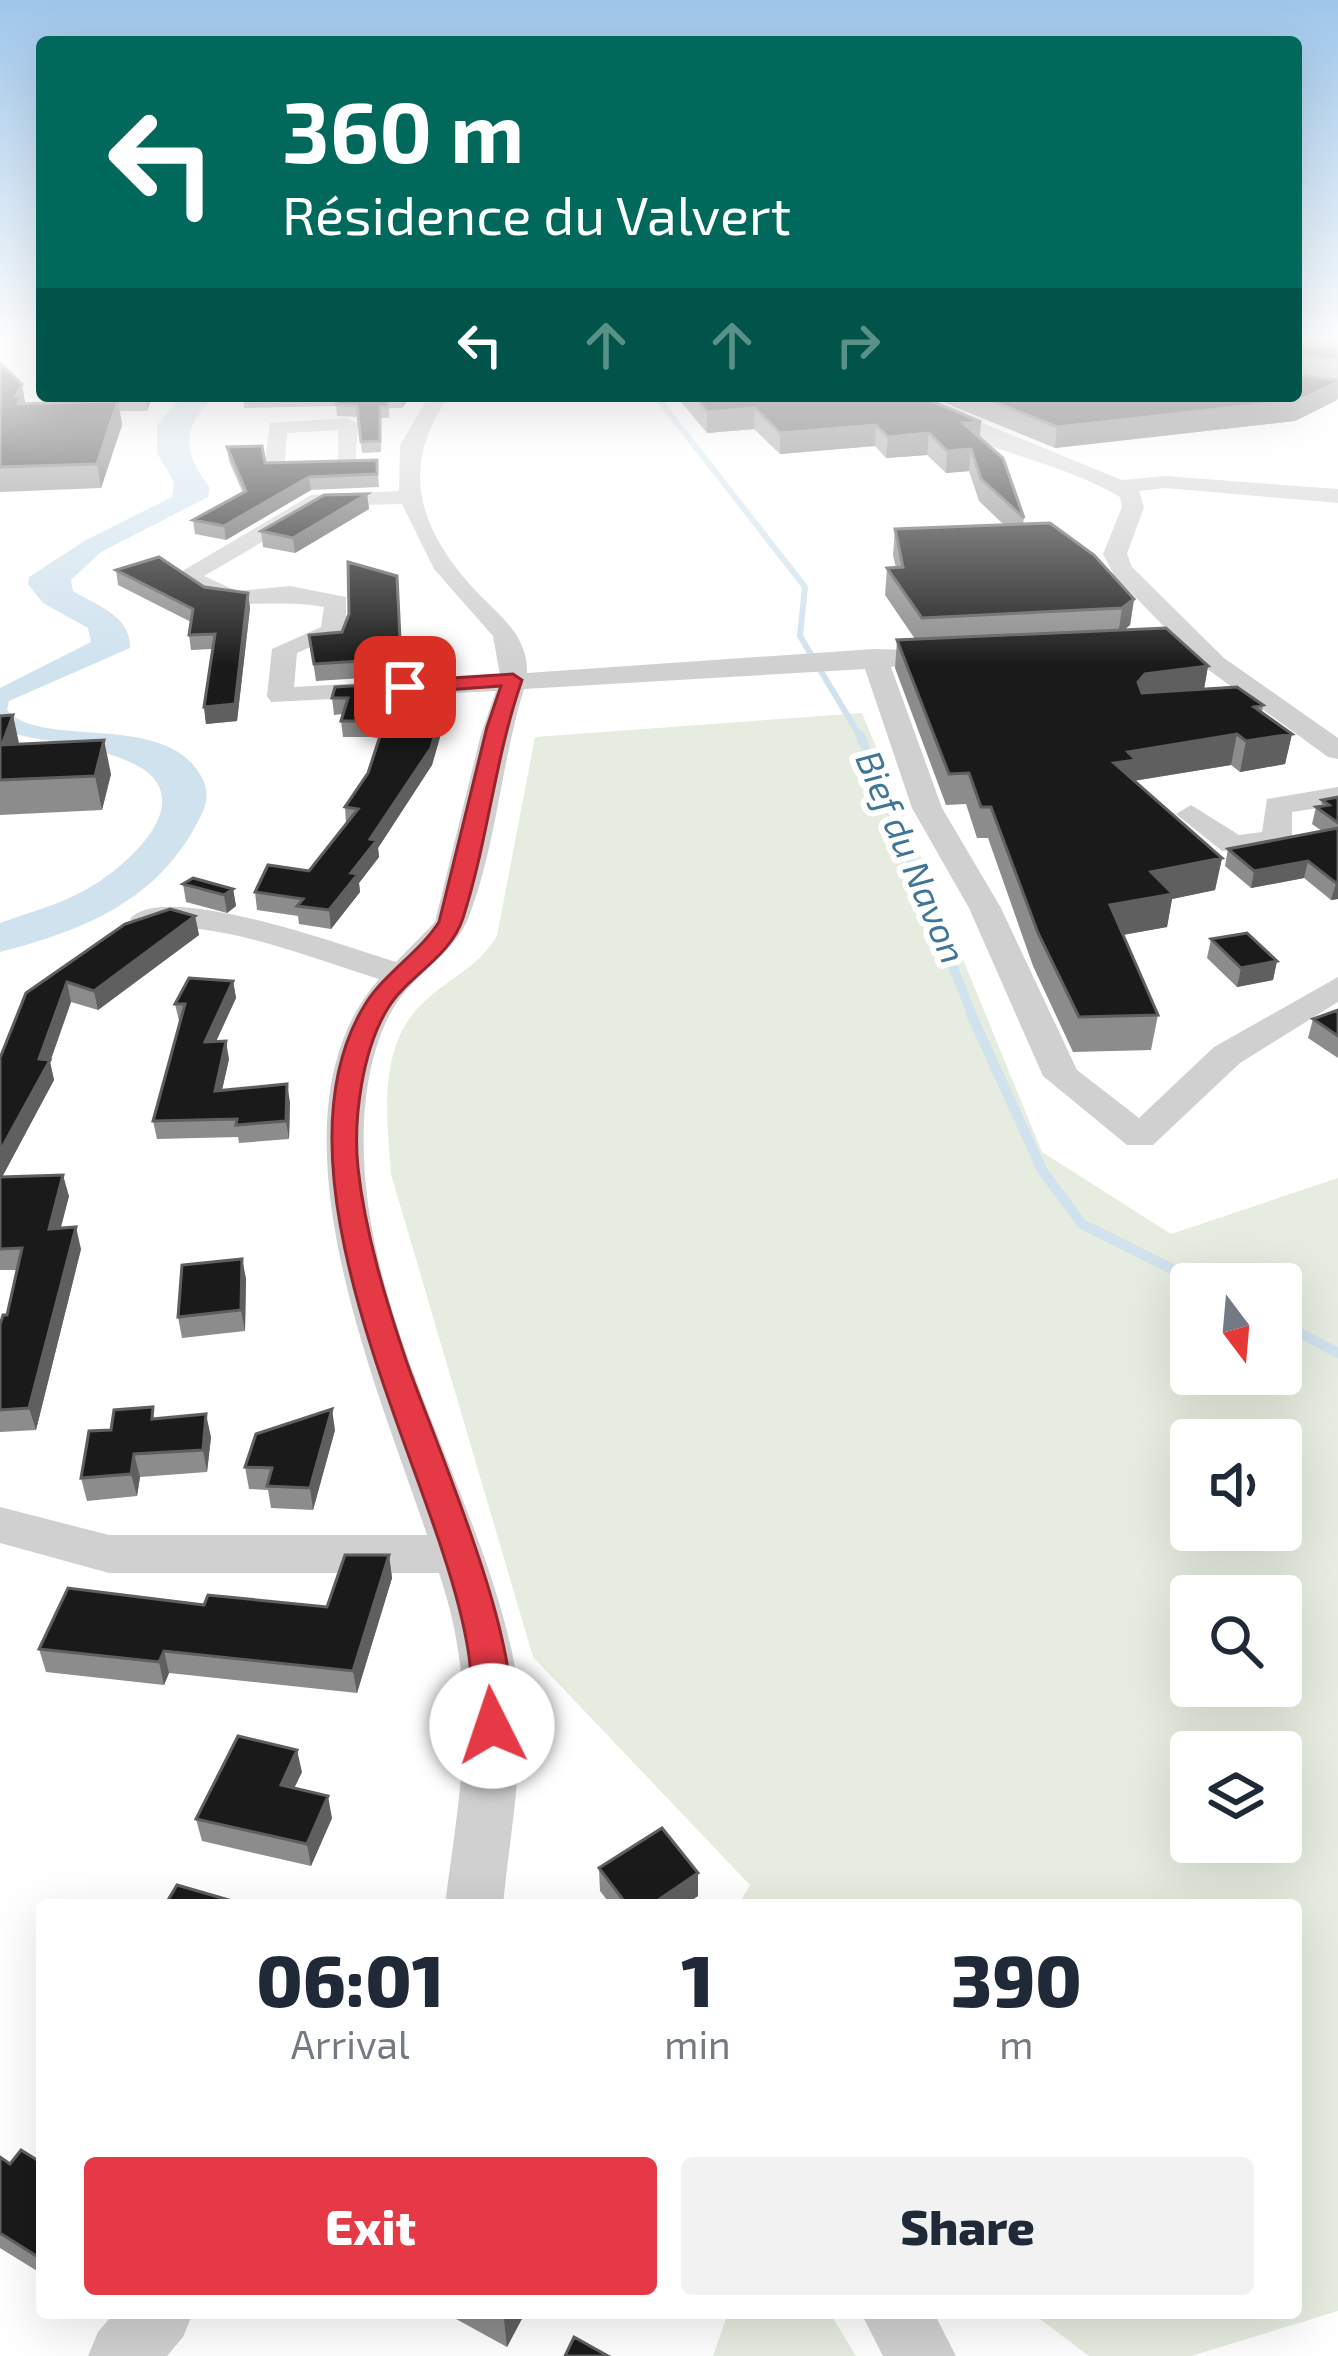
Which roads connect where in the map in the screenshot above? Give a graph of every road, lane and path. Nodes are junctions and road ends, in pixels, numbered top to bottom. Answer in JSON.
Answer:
{"nodes":[{"id":1,"x":400,"y":447,"type":"edge"},
{"id":2,"x":1020,"y":447,"type":"edge"},
{"id":3,"x":383,"y":470,"type":"junction"},
{"id":4,"x":1120,"y":487,"type":"junction"},
{"id":5,"x":1338,"y":496,"type":"edge"},
{"id":6,"x":290,"y":593,"type":"junction"},
{"id":7,"x":1193,"y":643,"type":"junction"},
{"id":8,"x":285,"y":649,"type":"junction"},
{"id":9,"x":1102,"y":649,"type":"edge"},
{"id":10,"x":966,"y":655,"type":"edge"},
{"id":11,"x":874,"y":657,"type":"junction"},
{"id":12,"x":513,"y":680,"type":"junction"},
{"id":13,"x":1267,"y":700,"type":"junction"},
{"id":14,"x":1220,"y":706,"type":"edge"},
{"id":15,"x":1338,"y":751,"type":"edge"},
{"id":16,"x":1338,"y":796,"type":"edge"},
{"id":17,"x":1191,"y":814,"type":"dead end"},
{"id":18,"x":125,"y":929,"type":"edge"},
{"id":19,"x":402,"y":975,"type":"junction"},
{"id":20,"x":1338,"y":987,"type":"edge"},
{"id":21,"x":0,"y":1526,"type":"edge"},
{"id":22,"x":460,"y":1554,"type":"junction"},
{"id":23,"x":475,"y":1899,"type":"edge"},
{"id":24,"x":154,"y":2319,"type":"edge"},
{"id":25,"x":899,"y":2319,"type":"edge"},
{"id":26,"x":122,"y":2356,"type":"edge"},
{"id":27,"x":922,"y":2356,"type":"edge"}],
"edges":[{"from":1,"to":3,"type":"street"},
{"from":2,"to":4,"type":"street"},
{"from":3,"to":6,"type":"street"},
{"from":3,"to":12,"type":"street"},
{"from":4,"to":5,"type":"street"},
{"from":4,"to":7,"type":"street"},
{"from":6,"to":8,"type":"street"},
{"from":6,"to":8,"type":"street"},
{"from":7,"to":9,"type":"street"},
{"from":7,"to":13,"type":"street"},
{"from":8,"to":12,"type":"street"},
{"from":10,"to":11,"type":"street"},
{"from":11,"to":12,"type":"street"},
{"from":11,"to":20,"type":"street"},
{"from":12,"to":19,"type":"street"},
{"from":13,"to":14,"type":"street"},
{"from":13,"to":15,"type":"street"},
{"from":16,"to":17,"type":"street"},
{"from":18,"to":19,"type":"street"},
{"from":19,"to":22,"type":"street"},
{"from":21,"to":22,"type":"street"},
{"from":22,"to":23,"type":"street"},
{"from":24,"to":26,"type":"street"},
{"from":25,"to":27,"type":"street"}]}
